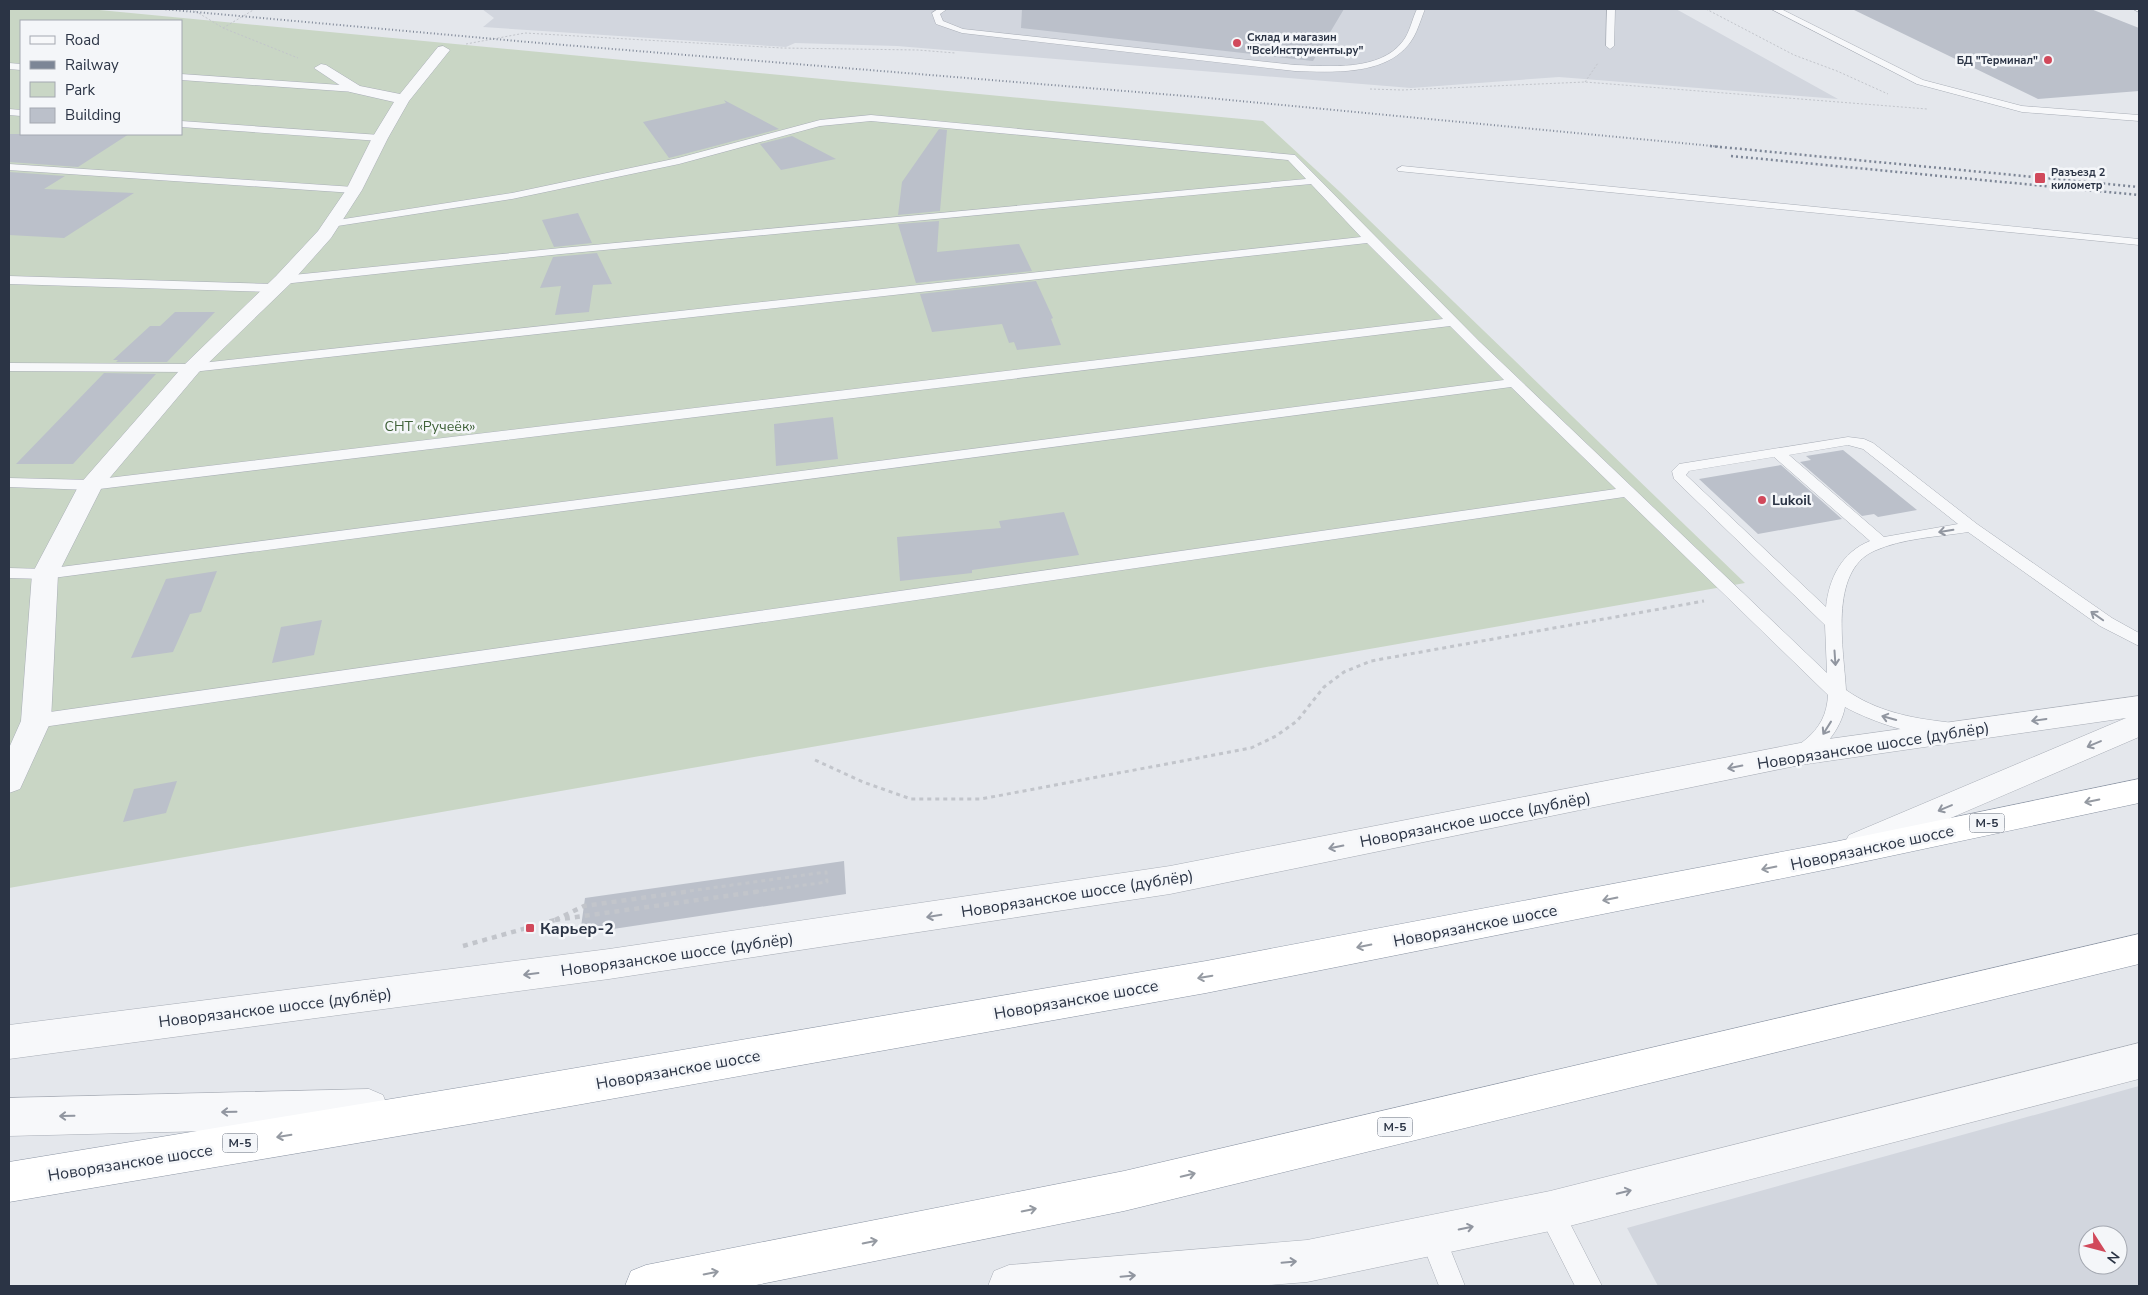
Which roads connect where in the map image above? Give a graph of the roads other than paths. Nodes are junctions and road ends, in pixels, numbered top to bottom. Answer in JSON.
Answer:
{"nodes":[{"id":1,"x":942,"y":9,"type":"edge"},
{"id":2,"x":1421,"y":9,"type":"edge"},
{"id":3,"x":1612,"y":9,"type":"edge"},
{"id":4,"x":1775,"y":9,"type":"edge"},
{"id":5,"x":1610,"y":46,"type":"dead end"},
{"id":6,"x":443,"y":50,"type":"dead end"},
{"id":7,"x":322,"y":68,"type":"road end"},
{"id":8,"x":182,"y":77,"type":"edge"},
{"id":9,"x":355,"y":88,"type":"junction"},
{"id":10,"x":403,"y":99,"type":"junction"},
{"id":11,"x":2139,"y":118,"type":"edge"},
{"id":12,"x":182,"y":124,"type":"edge"},
{"id":13,"x":380,"y":138,"type":"junction"},
{"id":14,"x":9,"y":167,"type":"edge"},
{"id":15,"x":1402,"y":169,"type":"dead end"},
{"id":16,"x":1314,"y":181,"type":"junction"},
{"id":17,"x":354,"y":190,"type":"junction"},
{"id":18,"x":331,"y":224,"type":"junction"},
{"id":19,"x":1370,"y":239,"type":"junction"},
{"id":20,"x":2139,"y":242,"type":"edge"},
{"id":21,"x":9,"y":280,"type":"edge"},
{"id":22,"x":279,"y":284,"type":"junction"},
{"id":23,"x":1453,"y":322,"type":"junction"},
{"id":24,"x":9,"y":367,"type":"edge"},
{"id":25,"x":192,"y":368,"type":"junction"},
{"id":26,"x":1516,"y":382,"type":"junction"},
{"id":27,"x":1778,"y":452,"type":"junction"},
{"id":28,"x":9,"y":483,"type":"edge"},
{"id":29,"x":91,"y":486,"type":"junction"},
{"id":30,"x":1628,"y":492,"type":"junction"},
{"id":31,"x":1971,"y":527,"type":"junction"},
{"id":32,"x":1881,"y":542,"type":"junction"},
{"id":33,"x":9,"y":573,"type":"edge"},
{"id":34,"x":45,"y":574,"type":"junction"},
{"id":35,"x":1833,"y":623,"type":"junction"},
{"id":36,"x":2139,"y":640,"type":"edge"},
{"id":37,"x":1838,"y":692,"type":"junction"},
{"id":38,"x":2139,"y":706,"type":"edge"},
{"id":39,"x":36,"y":721,"type":"junction"},
{"id":40,"x":2139,"y":725,"type":"edge"},
{"id":41,"x":1972,"y":730,"type":"junction"},
{"id":42,"x":1800,"y":754,"type":"junction"},
{"id":43,"x":14,"y":757,"type":"edge"},
{"id":44,"x":9,"y":781,"type":"edge"},
{"id":45,"x":2139,"y":791,"type":"edge"},
{"id":46,"x":1834,"y":855,"type":"junction"},
{"id":47,"x":2139,"y":949,"type":"edge"},
{"id":48,"x":9,"y":1042,"type":"edge"},
{"id":49,"x":2139,"y":1061,"type":"edge"},
{"id":50,"x":470,"y":1105,"type":"junction"},
{"id":51,"x":9,"y":1117,"type":"edge"},
{"id":52,"x":9,"y":1182,"type":"edge"},
{"id":53,"x":1550,"y":1210,"type":"junction"},
{"id":54,"x":1432,"y":1235,"type":"junction"},
{"id":55,"x":646,"y":1286,"type":"edge"},
{"id":56,"x":1009,"y":1286,"type":"edge"},
{"id":57,"x":1452,"y":1286,"type":"edge"},
{"id":58,"x":1589,"y":1286,"type":"edge"}],
"edges":[{"from":1,"to":2,"type":"lane"},
{"from":3,"to":5,"type":"lane"},
{"from":4,"to":11,"type":"lane"},
{"from":6,"to":10,"type":"street"},
{"from":7,"to":9,"type":"street"},
{"from":8,"to":9,"type":"lane"},
{"from":9,"to":10,"type":"street"},
{"from":10,"to":13,"type":"street"},
{"from":12,"to":13,"type":"lane"},
{"from":13,"to":17,"type":"street"},
{"from":14,"to":17,"type":"lane"},
{"from":15,"to":20,"type":"lane"},
{"from":16,"to":18,"type":"lane"},
{"from":16,"to":19,"type":"lane"},
{"from":16,"to":22,"type":"lane"},
{"from":17,"to":18,"type":"street"},
{"from":18,"to":22,"type":"street"},
{"from":19,"to":23,"type":"lane"},
{"from":19,"to":25,"type":"lane"},
{"from":21,"to":22,"type":"lane"},
{"from":22,"to":25,"type":"street"},
{"from":23,"to":26,"type":"lane"},
{"from":23,"to":29,"type":"lane"},
{"from":24,"to":25,"type":"lane"},
{"from":25,"to":29,"type":"street"},
{"from":26,"to":30,"type":"lane"},
{"from":26,"to":34,"type":"lane"},
{"from":27,"to":31,"type":"lane"},
{"from":27,"to":32,"type":"lane"},
{"from":27,"to":35,"type":"lane"},
{"from":28,"to":29,"type":"lane"},
{"from":29,"to":34,"type":"street"},
{"from":30,"to":37,"type":"lane"},
{"from":30,"to":39,"type":"lane"},
{"from":31,"to":32,"type":"lane","one_way":true},
{"from":36,"to":31,"type":"lane","one_way":true},
{"from":32,"to":35,"type":"lane"},
{"from":33,"to":34,"type":"lane"},
{"from":34,"to":39,"type":"street"},
{"from":35,"to":37,"type":"lane","one_way":true},
{"from":41,"to":37,"type":"lane","one_way":true},
{"from":37,"to":42,"type":"lane","one_way":true},
{"from":38,"to":41,"type":"street","name":"Новорязанское шоссе (дублёр)","one_way":true},
{"from":39,"to":43,"type":"street"},
{"from":40,"to":46,"type":"street","one_way":true},
{"from":41,"to":42,"type":"street","name":"Новорязанское шоссе (дублёр)"},
{"from":42,"to":48,"type":"street","name":"Новорязанское шоссе (дублёр)","one_way":true},
{"from":43,"to":44,"type":"street"},
{"from":45,"to":46,"type":"highway","name":"Новорязанское шоссе","number":"М-5","one_way":true},
{"from":46,"to":50,"type":"highway","name":"Новорязанское шоссе","number":"М-5","one_way":true},
{"from":55,"to":47,"type":"highway","number":"М-5","one_way":true},
{"from":53,"to":49,"type":"street","one_way":true},
{"from":50,"to":51,"type":"street","one_way":true},
{"from":50,"to":52,"type":"highway","name":"Новорязанское шоссе","number":"М-5","one_way":true},
{"from":54,"to":53,"type":"street","one_way":true},
{"from":53,"to":58,"type":"lane"},
{"from":56,"to":54,"type":"street","one_way":true},
{"from":54,"to":57,"type":"lane"}]}
